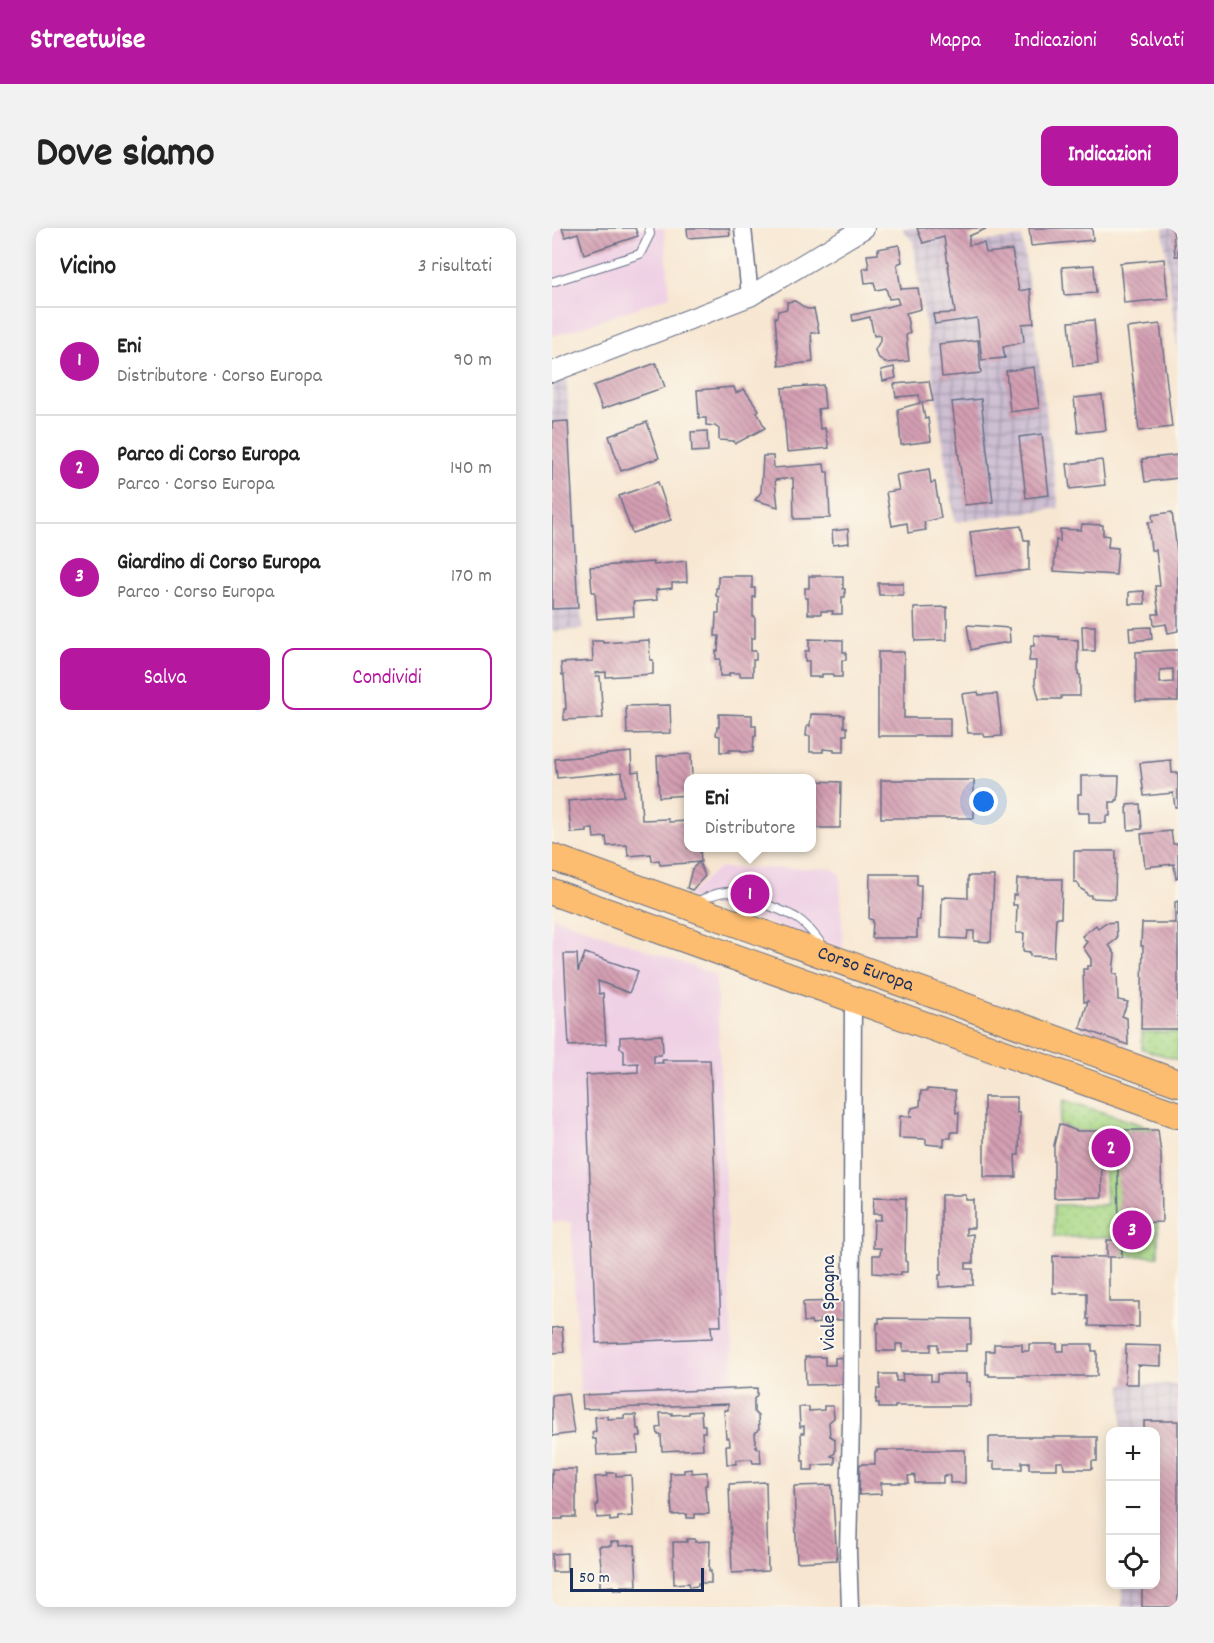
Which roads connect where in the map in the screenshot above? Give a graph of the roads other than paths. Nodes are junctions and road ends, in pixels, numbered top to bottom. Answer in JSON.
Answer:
{"nodes":[{"id":1,"x":649,"y":228,"type":"edge"},
{"id":2,"x":743,"y":228,"type":"edge"},
{"id":3,"x":864,"y":228,"type":"edge"},
{"id":4,"x":552,"y":282,"type":"edge"},
{"id":5,"x":750,"y":296,"type":"junction"},
{"id":6,"x":552,"y":372,"type":"edge"},
{"id":7,"x":552,"y":857,"type":"edge"},
{"id":8,"x":552,"y":892,"type":"edge"},
{"id":9,"x":853,"y":999,"type":"junction"},
{"id":10,"x":1178,"y":1083,"type":"edge"},
{"id":11,"x":1178,"y":1115,"type":"edge"},
{"id":12,"x":850,"y":1607,"type":"edge"}],
"edges":[{"from":1,"to":4,"type":"lane"},
{"from":2,"to":5,"type":"street"},
{"from":3,"to":5,"type":"street"},
{"from":5,"to":6,"type":"street"},
{"from":7,"to":10,"type":"main road","name":"Corso Europa"},
{"from":8,"to":9,"type":"main road","name":"Corso Europa"},
{"from":9,"to":11,"type":"main road","name":"Corso Europa"},
{"from":9,"to":12,"type":"street","name":"Viale Spagna"}]}
